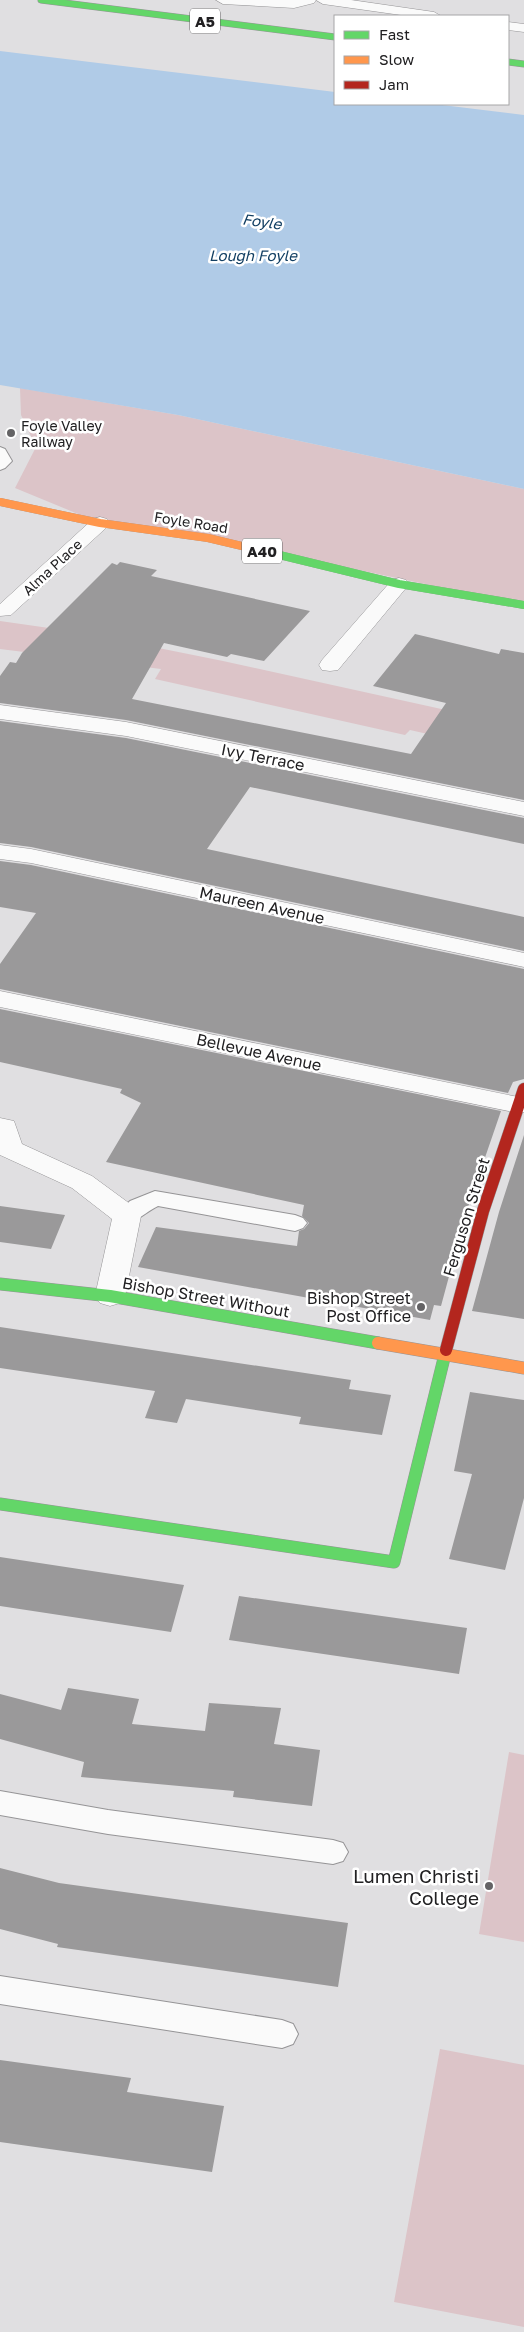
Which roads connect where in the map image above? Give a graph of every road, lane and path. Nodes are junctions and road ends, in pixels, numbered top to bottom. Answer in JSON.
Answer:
{"nodes":[{"id":1,"x":41,"y":0,"type":"edge"},
{"id":2,"x":223,"y":0,"type":"edge"},
{"id":3,"x":310,"y":0,"type":"edge"},
{"id":4,"x":323,"y":0,"type":"edge"},
{"id":5,"x":427,"y":15,"type":"edge"},
{"id":6,"x":509,"y":26,"type":"edge"},
{"id":7,"x":524,"y":28,"type":"edge"},
{"id":8,"x":334,"y":37,"type":"edge"},
{"id":9,"x":509,"y":62,"type":"edge"},
{"id":10,"x":524,"y":64,"type":"edge"},
{"id":11,"x":0,"y":452,"type":"edge"},
{"id":12,"x":0,"y":465,"type":"edge"},
{"id":13,"x":0,"y":502,"type":"edge"},
{"id":14,"x":100,"y":523,"type":"junction"},
{"id":15,"x":399,"y":584,"type":"junction"},
{"id":16,"x":524,"y":605,"type":"edge"},
{"id":17,"x":4,"y":611,"type":"dead end"},
{"id":18,"x":330,"y":665,"type":"dead end"},
{"id":19,"x":0,"y":712,"type":"edge"},
{"id":20,"x":524,"y":809,"type":"edge"},
{"id":21,"x":0,"y":852,"type":"edge"},
{"id":22,"x":524,"y":960,"type":"edge"},
{"id":23,"x":0,"y":998,"type":"edge"},
{"id":24,"x":521,"y":1097,"type":"edge"},
{"id":25,"x":0,"y":1127,"type":"edge"},
{"id":26,"x":127,"y":1216,"type":"junction"},
{"id":27,"x":295,"y":1223,"type":"dead end"},
{"id":28,"x":0,"y":1284,"type":"edge"},
{"id":29,"x":110,"y":1296,"type":"junction"},
{"id":30,"x":444,"y":1356,"type":"junction"},
{"id":31,"x":524,"y":1368,"type":"edge"},
{"id":32,"x":0,"y":1504,"type":"edge"},
{"id":33,"x":0,"y":1803,"type":"edge"},
{"id":34,"x":333,"y":1852,"type":"dead end"},
{"id":35,"x":0,"y":1990,"type":"edge"},
{"id":36,"x":282,"y":2034,"type":"dead end"}],
"edges":[{"from":1,"to":8,"type":"main road","number":"A5"},
{"from":2,"to":3,"type":"street"},
{"from":4,"to":5,"type":"street"},
{"from":6,"to":7,"type":"street"},
{"from":9,"to":10,"type":"main road"},
{"from":11,"to":12,"type":"lane"},
{"from":13,"to":14,"type":"main road","name":"Foyle Road","number":"A40"},
{"from":14,"to":15,"type":"main road","name":"Foyle Road","number":"A40"},
{"from":14,"to":17,"type":"street","name":"Alma Place"},
{"from":15,"to":16,"type":"main road","name":"Foyle Road","number":"A40"},
{"from":15,"to":18,"type":"street"},
{"from":19,"to":20,"type":"street","name":"Ivy Terrace"},
{"from":21,"to":22,"type":"street","name":"Maureen Avenue"},
{"from":23,"to":24,"type":"street","name":"Bellevue Avenue"},
{"from":24,"to":30,"type":"main road","name":"Ferguson Street"},
{"from":25,"to":26,"type":"street"},
{"from":26,"to":27,"type":"lane"},
{"from":26,"to":29,"type":"street"},
{"from":28,"to":29,"type":"main road","name":"Bishop Street Without"},
{"from":29,"to":30,"type":"main road","name":"Bishop Street Without"},
{"from":30,"to":31,"type":"main road","name":"Bishop Street Without"},
{"from":30,"to":32,"type":"main road","name":"Ferguson Street"},
{"from":33,"to":34,"type":"lane"},
{"from":35,"to":36,"type":"lane"}]}
